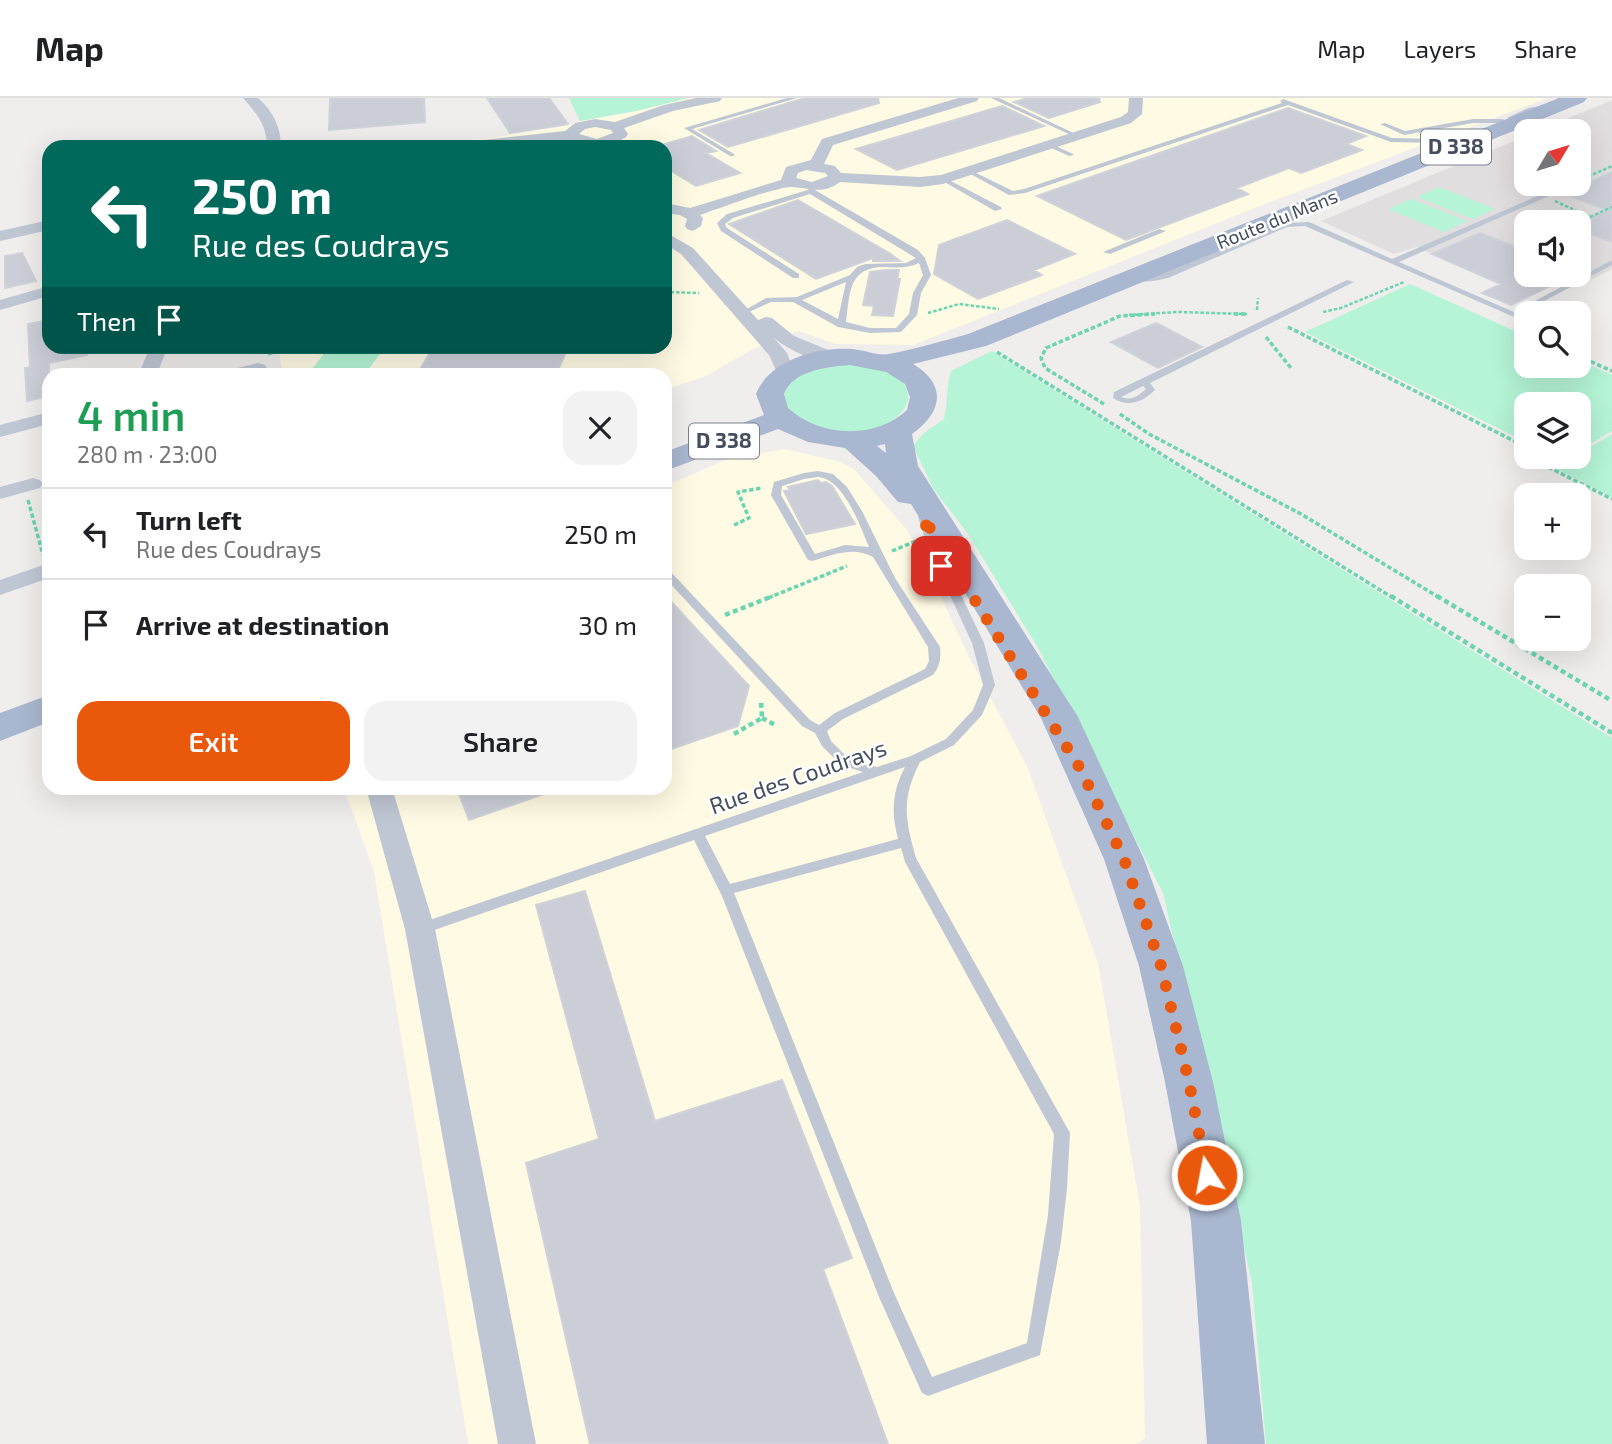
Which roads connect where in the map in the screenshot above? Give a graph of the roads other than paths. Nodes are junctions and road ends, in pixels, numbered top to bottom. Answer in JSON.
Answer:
{"nodes":[{"id":1,"x":250,"y":98,"type":"edge"},
{"id":2,"x":715,"y":98,"type":"edge"},
{"id":3,"x":794,"y":98,"type":"edge"},
{"id":4,"x":972,"y":98,"type":"edge"},
{"id":5,"x":994,"y":98,"type":"edge"},
{"id":6,"x":1136,"y":98,"type":"edge"},
{"id":7,"x":1276,"y":98,"type":"edge"},
{"id":8,"x":1577,"y":98,"type":"edge"},
{"id":9,"x":1559,"y":102,"type":"edge"},
{"id":10,"x":1288,"y":103,"type":"junction"},
{"id":11,"x":1503,"y":121,"type":"junction"},
{"id":12,"x":1383,"y":124,"type":"dead end"},
{"id":13,"x":616,"y":126,"type":"junction"},
{"id":14,"x":571,"y":135,"type":"junction"},
{"id":15,"x":1077,"y":136,"type":"junction"},
{"id":16,"x":275,"y":140,"type":"edge"},
{"id":17,"x":502,"y":140,"type":"edge"},
{"id":18,"x":582,"y":140,"type":"edge"},
{"id":19,"x":612,"y":140,"type":"edge"},
{"id":20,"x":1049,"y":145,"type":"junction"},
{"id":21,"x":732,"y":155,"type":"dead end"},
{"id":22,"x":1071,"y":155,"type":"dead end"},
{"id":23,"x":812,"y":166,"type":"junction"},
{"id":24,"x":968,"y":171,"type":"junction"},
{"id":25,"x":835,"y":177,"type":"junction"},
{"id":26,"x":943,"y":179,"type":"junction"},
{"id":27,"x":791,"y":182,"type":"junction"},
{"id":28,"x":812,"y":189,"type":"junction"},
{"id":29,"x":1545,"y":196,"type":"road end"},
{"id":30,"x":672,"y":209,"type":"edge"},
{"id":31,"x":998,"y":209,"type":"dead end"},
{"id":32,"x":690,"y":213,"type":"junction"},
{"id":33,"x":1288,"y":220,"type":"junction"},
{"id":34,"x":42,"y":230,"type":"edge"},
{"id":35,"x":687,"y":230,"type":"junction"},
{"id":36,"x":1162,"y":231,"type":"dead end"},
{"id":37,"x":672,"y":234,"type":"edge"},
{"id":38,"x":0,"y":236,"type":"edge"},
{"id":39,"x":672,"y":241,"type":"edge"},
{"id":40,"x":687,"y":251,"type":"junction"},
{"id":41,"x":1107,"y":252,"type":"dead end"},
{"id":42,"x":921,"y":258,"type":"junction"},
{"id":43,"x":1391,"y":262,"type":"junction"},
{"id":44,"x":1612,"y":262,"type":"edge"},
{"id":45,"x":796,"y":276,"type":"dead end"},
{"id":46,"x":852,"y":277,"type":"junction"},
{"id":47,"x":1350,"y":282,"type":"dead end"},
{"id":48,"x":723,"y":291,"type":"junction"},
{"id":49,"x":42,"y":293,"type":"edge"},
{"id":50,"x":796,"y":299,"type":"junction"},
{"id":51,"x":0,"y":305,"type":"edge"},
{"id":52,"x":749,"y":310,"type":"junction"},
{"id":53,"x":841,"y":325,"type":"junction"},
{"id":54,"x":977,"y":340,"type":"junction"},
{"id":55,"x":831,"y":358,"type":"junction"},
{"id":56,"x":887,"y":363,"type":"junction"},
{"id":57,"x":786,"y":373,"type":"junction"},
{"id":58,"x":915,"y":379,"type":"junction"},
{"id":59,"x":1145,"y":382,"type":"dead end"},
{"id":60,"x":782,"y":418,"type":"junction"},
{"id":61,"x":42,"y":420,"type":"edge"},
{"id":62,"x":897,"y":430,"type":"junction"},
{"id":63,"x":0,"y":431,"type":"edge"},
{"id":64,"x":852,"y":439,"type":"junction"},
{"id":65,"x":672,"y":459,"type":"edge"},
{"id":66,"x":33,"y":484,"type":"road end"},
{"id":67,"x":0,"y":493,"type":"edge"},
{"id":68,"x":923,"y":517,"type":"junction"},
{"id":69,"x":878,"y":555,"type":"junction"},
{"id":70,"x":42,"y":572,"type":"edge"},
{"id":71,"x":672,"y":579,"type":"edge"},
{"id":72,"x":0,"y":588,"type":"edge"},
{"id":73,"x":42,"y":711,"type":"edge"},
{"id":74,"x":0,"y":728,"type":"edge"},
{"id":75,"x":820,"y":730,"type":"junction"},
{"id":76,"x":915,"y":759,"type":"junction"},
{"id":77,"x":1081,"y":770,"type":"junction"},
{"id":78,"x":877,"y":772,"type":"junction"},
{"id":79,"x":382,"y":795,"type":"edge"},
{"id":80,"x":698,"y":834,"type":"junction"},
{"id":81,"x":905,"y":842,"type":"junction"},
{"id":82,"x":726,"y":890,"type":"junction"},
{"id":83,"x":420,"y":929,"type":"junction"},
{"id":84,"x":517,"y":1444,"type":"edge"},
{"id":85,"x":1236,"y":1444,"type":"edge"}],
"edges":[{"from":1,"to":16,"type":"street"},
{"from":2,"to":13,"type":"street"},
{"from":3,"to":21,"type":"lane"},
{"from":4,"to":23,"type":"street"},
{"from":5,"to":15,"type":"lane"},
{"from":6,"to":15,"type":"street"},
{"from":7,"to":10,"type":"lane"},
{"from":8,"to":9,"type":"main road","name":"Route du Mans","number":"D 338"},
{"from":9,"to":11,"type":"lane"},
{"from":9,"to":33,"type":"main road","name":"Route du Mans","number":"D 338"},
{"from":10,"to":11,"type":"lane"},
{"from":10,"to":24,"type":"lane"},
{"from":11,"to":12,"type":"lane"},
{"from":13,"to":14,"type":"street"},
{"from":13,"to":19,"type":"street"},
{"from":14,"to":17,"type":"street"},
{"from":14,"to":18,"type":"street"},
{"from":15,"to":20,"type":"street"},
{"from":20,"to":22,"type":"lane"},
{"from":20,"to":24,"type":"street"},
{"from":23,"to":25,"type":"street"},
{"from":23,"to":27,"type":"street"},
{"from":24,"to":26,"type":"street"},
{"from":25,"to":26,"type":"street"},
{"from":25,"to":28,"type":"street"},
{"from":26,"to":31,"type":"lane"},
{"from":27,"to":28,"type":"street"},
{"from":27,"to":32,"type":"street"},
{"from":28,"to":42,"type":"lane"},
{"from":28,"to":45,"type":"lane"},
{"from":29,"to":43,"type":"lane"},
{"from":30,"to":32,"type":"street"},
{"from":32,"to":35,"type":"street"},
{"from":33,"to":43,"type":"lane"},
{"from":33,"to":54,"type":"main road","name":"Route du Mans","number":"D 338"},
{"from":34,"to":38,"type":"street"},
{"from":35,"to":37,"type":"street"},
{"from":35,"to":40,"type":"street"},
{"from":36,"to":41,"type":"lane"},
{"from":39,"to":40,"type":"street"},
{"from":40,"to":48,"type":"street"},
{"from":42,"to":46,"type":"lane"},
{"from":42,"to":53,"type":"lane"},
{"from":43,"to":44,"type":"lane"},
{"from":46,"to":50,"type":"lane"},
{"from":46,"to":53,"type":"lane"},
{"from":47,"to":59,"type":"lane"},
{"from":48,"to":52,"type":"street"},
{"from":48,"to":57,"type":"street"},
{"from":49,"to":51,"type":"street"},
{"from":50,"to":52,"type":"lane"},
{"from":50,"to":53,"type":"lane"},
{"from":52,"to":55,"type":"street"},
{"from":54,"to":56,"type":"main road","name":"Route du Mans","number":"D 338"},
{"from":54,"to":58,"type":"main road","name":"Route du Mans","number":"D 338"},
{"from":55,"to":56,"type":"main road"},
{"from":55,"to":57,"type":"main road"},
{"from":56,"to":58,"type":"main road"},
{"from":57,"to":60,"type":"main road"},
{"from":58,"to":62,"type":"main road"},
{"from":60,"to":64,"type":"main road"},
{"from":60,"to":65,"type":"main road","number":"D 338"},
{"from":61,"to":63,"type":"street"},
{"from":62,"to":64,"type":"main road"},
{"from":62,"to":77,"type":"main road"},
{"from":64,"to":68,"type":"main road"},
{"from":66,"to":67,"type":"street"},
{"from":68,"to":76,"type":"lane","name":"Rue des Coudrays"},
{"from":68,"to":77,"type":"main road"},
{"from":69,"to":69,"type":"lane"},
{"from":69,"to":75,"type":"lane"},
{"from":70,"to":72,"type":"street"},
{"from":71,"to":75,"type":"lane"},
{"from":73,"to":74,"type":"main road"},
{"from":75,"to":78,"type":"lane"},
{"from":76,"to":78,"type":"lane","name":"Rue des Coudrays"},
{"from":76,"to":81,"type":"lane"},
{"from":77,"to":85,"type":"main road"},
{"from":78,"to":80,"type":"lane","name":"Rue des Coudrays"},
{"from":79,"to":83,"type":"street"},
{"from":80,"to":82,"type":"lane"},
{"from":80,"to":83,"type":"lane","name":"Rue des Coudrays"},
{"from":81,"to":82,"type":"lane"},
{"from":81,"to":82,"type":"lane"},
{"from":83,"to":84,"type":"street"}]}
